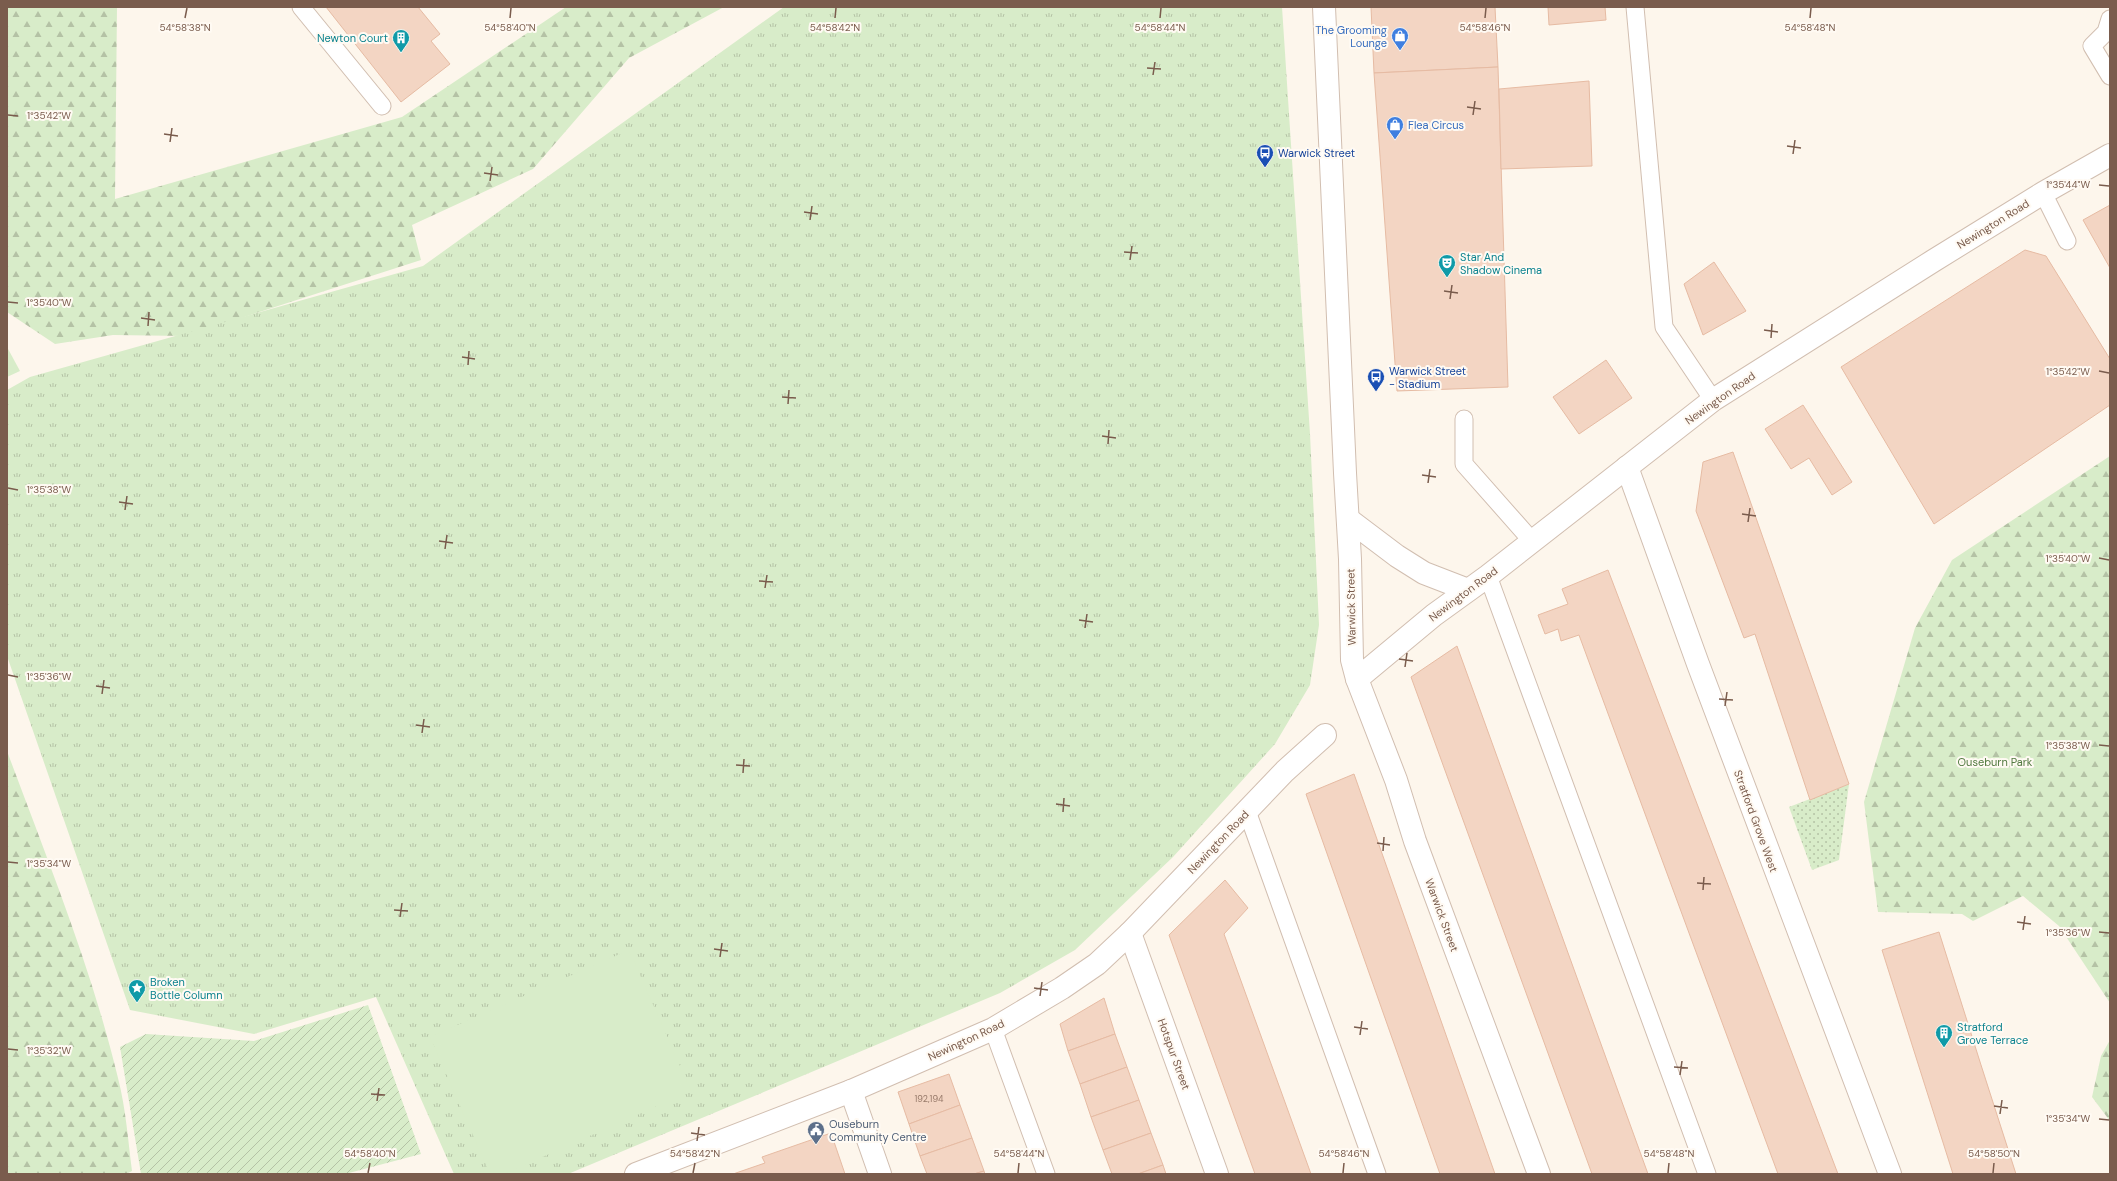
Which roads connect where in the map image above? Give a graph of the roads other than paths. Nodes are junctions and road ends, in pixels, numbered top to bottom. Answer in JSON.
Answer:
{"nodes":[{"id":1,"x":301,"y":7,"type":"edge"},
{"id":2,"x":1324,"y":7,"type":"edge"},
{"id":3,"x":1635,"y":7,"type":"edge"},
{"id":4,"x":2109,"y":7,"type":"edge"},
{"id":5,"x":2110,"y":14,"type":"edge"},
{"id":6,"x":2110,"y":19,"type":"edge"},
{"id":7,"x":2110,"y":76,"type":"edge"},
{"id":8,"x":382,"y":106,"type":"dead end"},
{"id":9,"x":2110,"y":155,"type":"edge"},
{"id":10,"x":2043,"y":193,"type":"junction"},
{"id":11,"x":2067,"y":241,"type":"dead end"},
{"id":12,"x":1713,"y":400,"type":"junction"},
{"id":13,"x":1464,"y":419,"type":"dead end"},
{"id":14,"x":1627,"y":466,"type":"junction"},
{"id":15,"x":1348,"y":519,"type":"junction"},
{"id":16,"x":1532,"y":541,"type":"junction"},
{"id":17,"x":1488,"y":576,"type":"junction"},
{"id":18,"x":1468,"y":590,"type":"junction"},
{"id":19,"x":1357,"y":679,"type":"junction"},
{"id":20,"x":1325,"y":735,"type":"dead end"},
{"id":21,"x":1247,"y":811,"type":"junction"},
{"id":22,"x":1130,"y":933,"type":"junction"},
{"id":23,"x":993,"y":1029,"type":"junction"},
{"id":24,"x":850,"y":1091,"type":"junction"},
{"id":25,"x":636,"y":1174,"type":"edge"},
{"id":26,"x":880,"y":1174,"type":"edge"},
{"id":27,"x":1046,"y":1174,"type":"edge"},
{"id":28,"x":1217,"y":1174,"type":"edge"},
{"id":29,"x":1377,"y":1174,"type":"edge"},
{"id":30,"x":1539,"y":1174,"type":"edge"},
{"id":31,"x":1707,"y":1174,"type":"edge"},
{"id":32,"x":1890,"y":1174,"type":"edge"}],
"edges":[{"from":1,"to":8,"type":"lane"},
{"from":2,"to":15,"type":"street","name":"Warwick Street"},
{"from":3,"to":12,"type":"lane"},
{"from":4,"to":5,"type":"lane"},
{"from":6,"to":7,"type":"lane"},
{"from":9,"to":10,"type":"street","name":"Newington Road"},
{"from":10,"to":11,"type":"lane"},
{"from":10,"to":12,"type":"street","name":"Newington Road"},
{"from":12,"to":14,"type":"street","name":"Newington Road"},
{"from":13,"to":16,"type":"lane"},
{"from":14,"to":16,"type":"street","name":"Newington Road"},
{"from":14,"to":32,"type":"street","name":"Stratford Grove West"},
{"from":15,"to":18,"type":"street"},
{"from":15,"to":19,"type":"street","name":"Warwick Street"},
{"from":16,"to":17,"type":"street","name":"Newington Road"},
{"from":17,"to":18,"type":"street","name":"Newington Road"},
{"from":17,"to":31,"type":"lane"},
{"from":18,"to":19,"type":"street","name":"Newington Road"},
{"from":19,"to":30,"type":"street","name":"Warwick Street"},
{"from":20,"to":21,"type":"street","name":"Newington Road"},
{"from":21,"to":22,"type":"street","name":"Newington Road"},
{"from":21,"to":29,"type":"lane"},
{"from":22,"to":23,"type":"street","name":"Newington Road"},
{"from":22,"to":28,"type":"street","name":"Hotspur Street"},
{"from":23,"to":24,"type":"street","name":"Newington Road"},
{"from":23,"to":27,"type":"lane"},
{"from":24,"to":25,"type":"street","name":"Newington Road"},
{"from":24,"to":26,"type":"street"}]}
